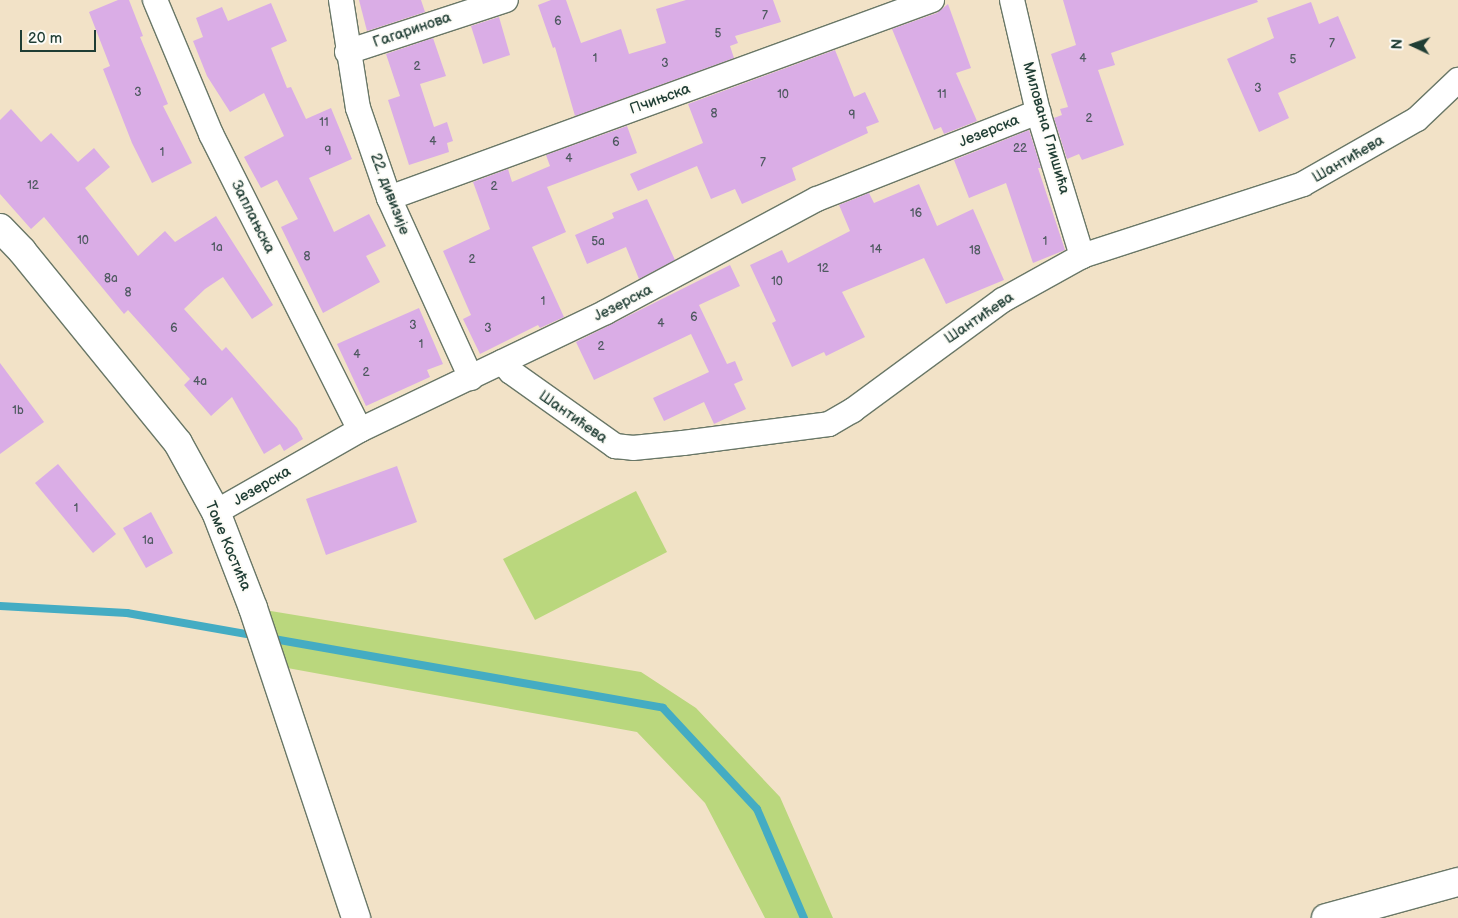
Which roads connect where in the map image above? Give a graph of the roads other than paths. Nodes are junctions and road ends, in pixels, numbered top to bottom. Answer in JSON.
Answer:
{"nodes":[{"id":1,"x":155,"y":0,"type":"edge"},
{"id":2,"x":341,"y":0,"type":"edge"},
{"id":3,"x":506,"y":0,"type":"edge"},
{"id":4,"x":932,"y":0,"type":"edge"},
{"id":5,"x":1012,"y":0,"type":"edge"},
{"id":6,"x":347,"y":52,"type":"junction"},
{"id":7,"x":1458,"y":80,"type":"edge"},
{"id":8,"x":1038,"y":112,"type":"junction"},
{"id":9,"x":389,"y":198,"type":"junction"},
{"id":10,"x":0,"y":228,"type":"edge"},
{"id":11,"x":1082,"y":256,"type":"junction"},
{"id":12,"x":502,"y":362,"type":"junction"},
{"id":13,"x":471,"y":378,"type":"junction"},
{"id":14,"x":360,"y":430,"type":"junction"},
{"id":15,"x":216,"y":512,"type":"junction"},
{"id":16,"x":1458,"y":882,"type":"edge"},
{"id":17,"x":356,"y":918,"type":"edge"},
{"id":18,"x":1326,"y":918,"type":"edge"}],
"edges":[{"from":1,"to":14,"type":"street","name":"Заплањска"},
{"from":2,"to":6,"type":"street","name":"22. дивизије"},
{"from":3,"to":6,"type":"street","name":"Гагаринова"},
{"from":4,"to":9,"type":"street","name":"Пчињска"},
{"from":5,"to":8,"type":"street","name":"Милована Глишића"},
{"from":6,"to":9,"type":"street","name":"22. дивизије"},
{"from":7,"to":11,"type":"street","name":"Шантићева"},
{"from":8,"to":11,"type":"street","name":"Милована Глишића"},
{"from":8,"to":12,"type":"street","name":"Језерска"},
{"from":9,"to":13,"type":"street","name":"22. дивизије"},
{"from":10,"to":15,"type":"street","name":"Томе Костића"},
{"from":11,"to":12,"type":"street","name":"Шантићева"},
{"from":12,"to":13,"type":"street","name":"Језерска"},
{"from":13,"to":14,"type":"street","name":"Језерска"},
{"from":14,"to":15,"type":"street","name":"Језерска"},
{"from":15,"to":17,"type":"street","name":"Томе Костића"},
{"from":16,"to":18,"type":"street"}]}
